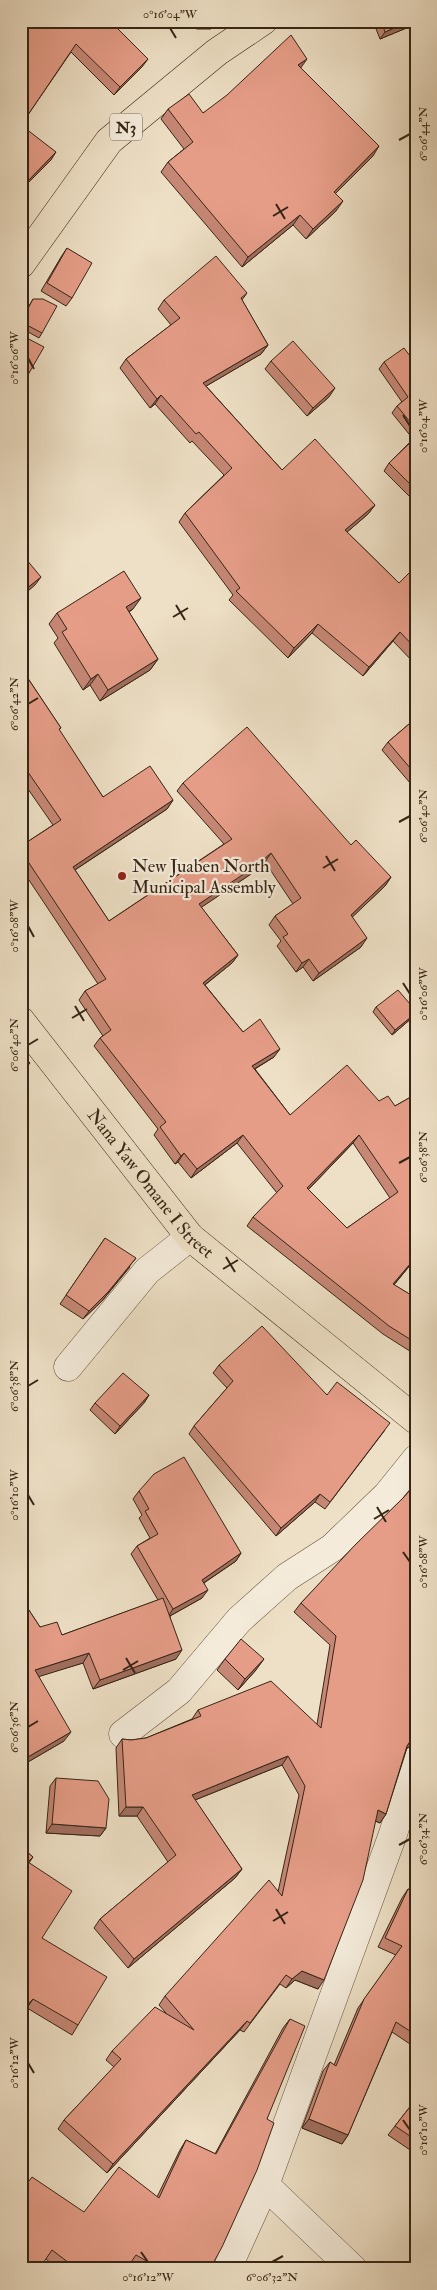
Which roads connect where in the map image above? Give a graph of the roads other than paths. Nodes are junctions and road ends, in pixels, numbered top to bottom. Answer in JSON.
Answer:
{"nodes":[{"id":1,"x":263,"y":21,"type":"edge"},
{"id":2,"x":21,"y":264,"type":"edge"},
{"id":3,"x":21,"y":1021,"type":"edge"},
{"id":4,"x":190,"y":1237,"type":"junction"},
{"id":5,"x":68,"y":1367,"type":"dead end"},
{"id":6,"x":416,"y":1420,"type":"edge"},
{"id":7,"x":416,"y":1459,"type":"edge"},
{"id":8,"x":122,"y":1734,"type":"dead end"},
{"id":9,"x":416,"y":1760,"type":"edge"},
{"id":10,"x":265,"y":2185,"type":"junction"},
{"id":11,"x":227,"y":2269,"type":"edge"},
{"id":12,"x":353,"y":2269,"type":"edge"}],
"edges":[{"from":1,"to":2,"type":"main road","number":"N3"},
{"from":3,"to":4,"type":"main road","name":"Nana Yaw Omane I Street"},
{"from":4,"to":5,"type":"street"},
{"from":4,"to":6,"type":"main road","name":"Nana Yaw Omane I Street"},
{"from":7,"to":8,"type":"street"},
{"from":9,"to":10,"type":"street"},
{"from":10,"to":11,"type":"street"},
{"from":10,"to":12,"type":"street"}]}
